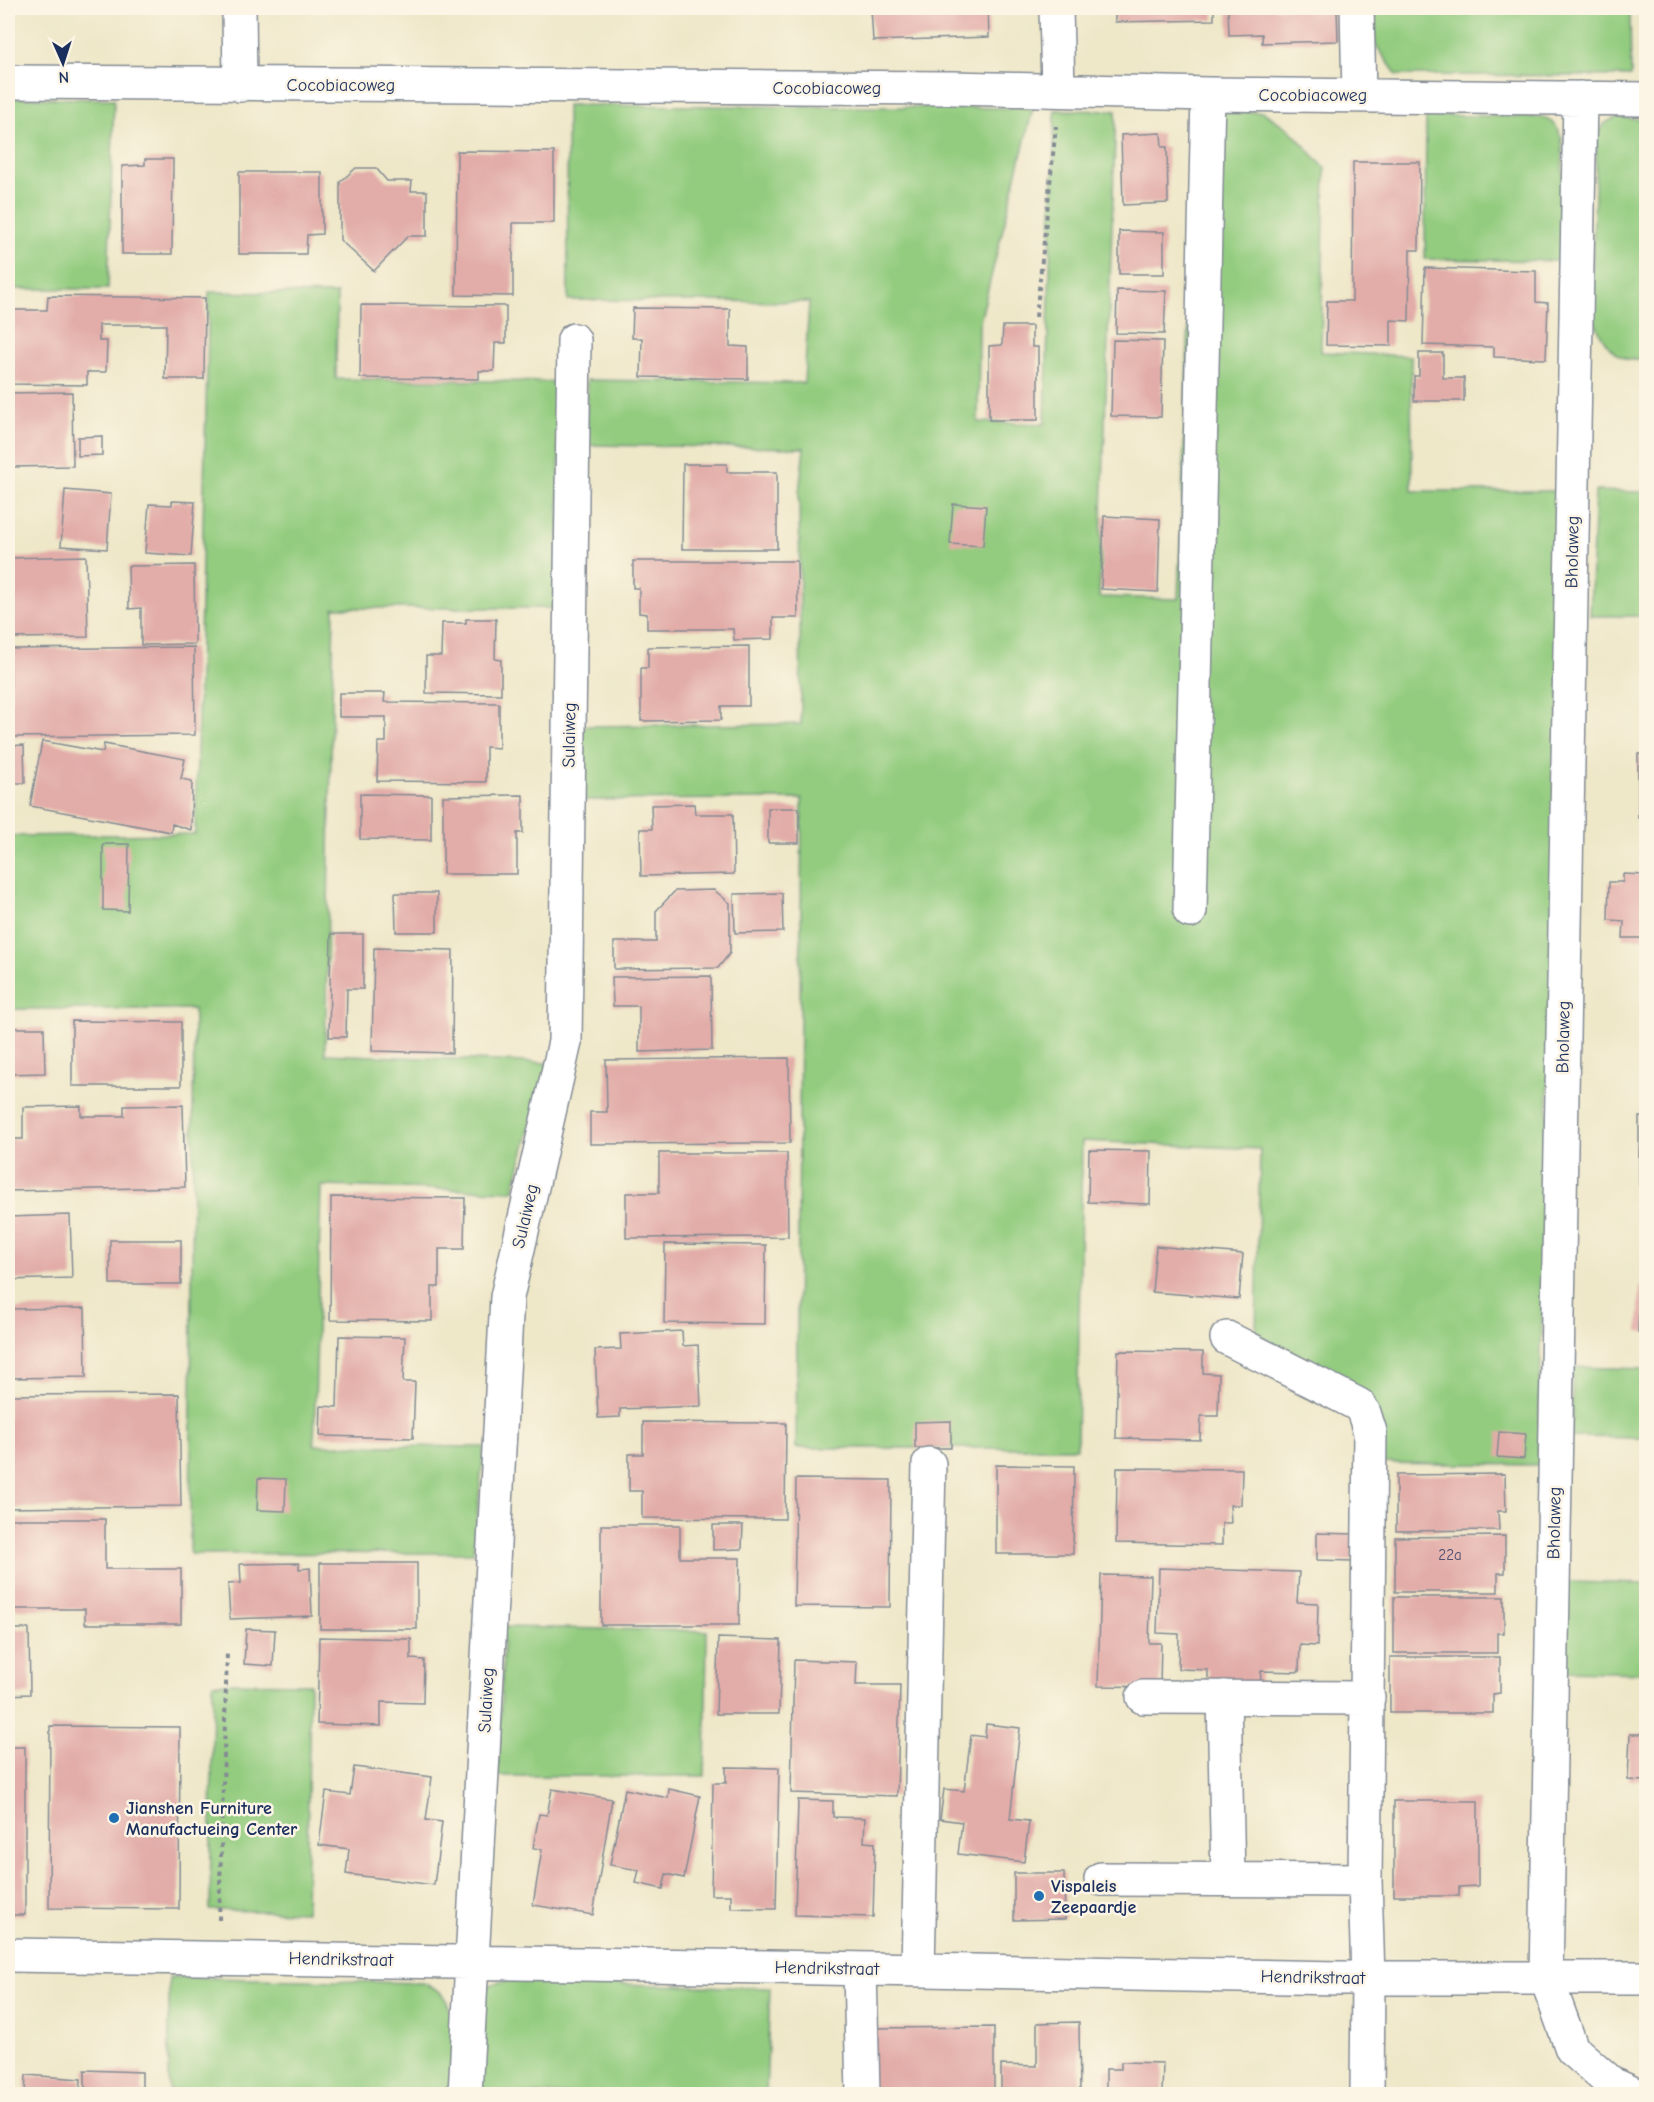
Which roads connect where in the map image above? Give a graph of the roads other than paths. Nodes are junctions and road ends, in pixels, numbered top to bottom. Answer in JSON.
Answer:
{"nodes":[{"id":1,"x":239,"y":8,"type":"edge"},
{"id":2,"x":1056,"y":8,"type":"edge"},
{"id":3,"x":1357,"y":8,"type":"edge"},
{"id":4,"x":8,"y":82,"type":"edge"},
{"id":5,"x":240,"y":85,"type":"junction"},
{"id":6,"x":1058,"y":90,"type":"junction"},
{"id":7,"x":1208,"y":94,"type":"junction"},
{"id":8,"x":1359,"y":95,"type":"junction"},
{"id":9,"x":1581,"y":98,"type":"junction"},
{"id":10,"x":1647,"y":99,"type":"edge"},
{"id":11,"x":574,"y":340,"type":"dead end"},
{"id":12,"x":1190,"y":911,"type":"dead end"},
{"id":13,"x":1227,"y":1338,"type":"dead end"},
{"id":14,"x":929,"y":1464,"type":"dead end"},
{"id":15,"x":1143,"y":1697,"type":"dead end"},
{"id":16,"x":1224,"y":1697,"type":"junction"},
{"id":17,"x":1368,"y":1698,"type":"junction"},
{"id":18,"x":1101,"y":1879,"type":"dead end"},
{"id":19,"x":1228,"y":1879,"type":"junction"},
{"id":20,"x":1365,"y":1880,"type":"junction"},
{"id":21,"x":8,"y":1955,"type":"edge"},
{"id":22,"x":473,"y":1962,"type":"junction"},
{"id":23,"x":860,"y":1969,"type":"junction"},
{"id":24,"x":918,"y":1970,"type":"junction"},
{"id":25,"x":1546,"y":1977,"type":"junction"},
{"id":26,"x":1368,"y":1978,"type":"junction"},
{"id":27,"x":1647,"y":1978,"type":"edge"},
{"id":28,"x":465,"y":2094,"type":"edge"},
{"id":29,"x":863,"y":2094,"type":"edge"},
{"id":30,"x":1367,"y":2094,"type":"edge"},
{"id":31,"x":1634,"y":2094,"type":"edge"}],
"edges":[{"from":1,"to":5,"type":"street"},
{"from":2,"to":6,"type":"street"},
{"from":3,"to":8,"type":"street"},
{"from":4,"to":5,"type":"street","name":"Cocobiacoweg"},
{"from":5,"to":6,"type":"street","name":"Cocobiacoweg"},
{"from":6,"to":7,"type":"street","name":"Cocobiacoweg"},
{"from":7,"to":8,"type":"street","name":"Cocobiacoweg"},
{"from":7,"to":12,"type":"street"},
{"from":8,"to":9,"type":"street","name":"Cocobiacoweg"},
{"from":9,"to":10,"type":"street","name":"Cocobiacoweg"},
{"from":9,"to":25,"type":"street","name":"Bholaweg"},
{"from":11,"to":22,"type":"street","name":"Sulaiweg"},
{"from":13,"to":17,"type":"street"},
{"from":14,"to":24,"type":"street"},
{"from":15,"to":16,"type":"street"},
{"from":16,"to":17,"type":"street"},
{"from":16,"to":19,"type":"street"},
{"from":17,"to":20,"type":"street"},
{"from":18,"to":19,"type":"street"},
{"from":19,"to":20,"type":"street"},
{"from":20,"to":26,"type":"street"},
{"from":21,"to":22,"type":"street","name":"Hendrikstraat"},
{"from":22,"to":23,"type":"street","name":"Hendrikstraat"},
{"from":22,"to":28,"type":"street","name":"Sulaiweg"},
{"from":23,"to":24,"type":"street","name":"Hendrikstraat"},
{"from":23,"to":29,"type":"street"},
{"from":24,"to":26,"type":"street","name":"Hendrikstraat"},
{"from":25,"to":26,"type":"street","name":"Hendrikstraat"},
{"from":25,"to":27,"type":"street","name":"Hendrikstraat"},
{"from":25,"to":31,"type":"street"},
{"from":26,"to":30,"type":"street"}]}
